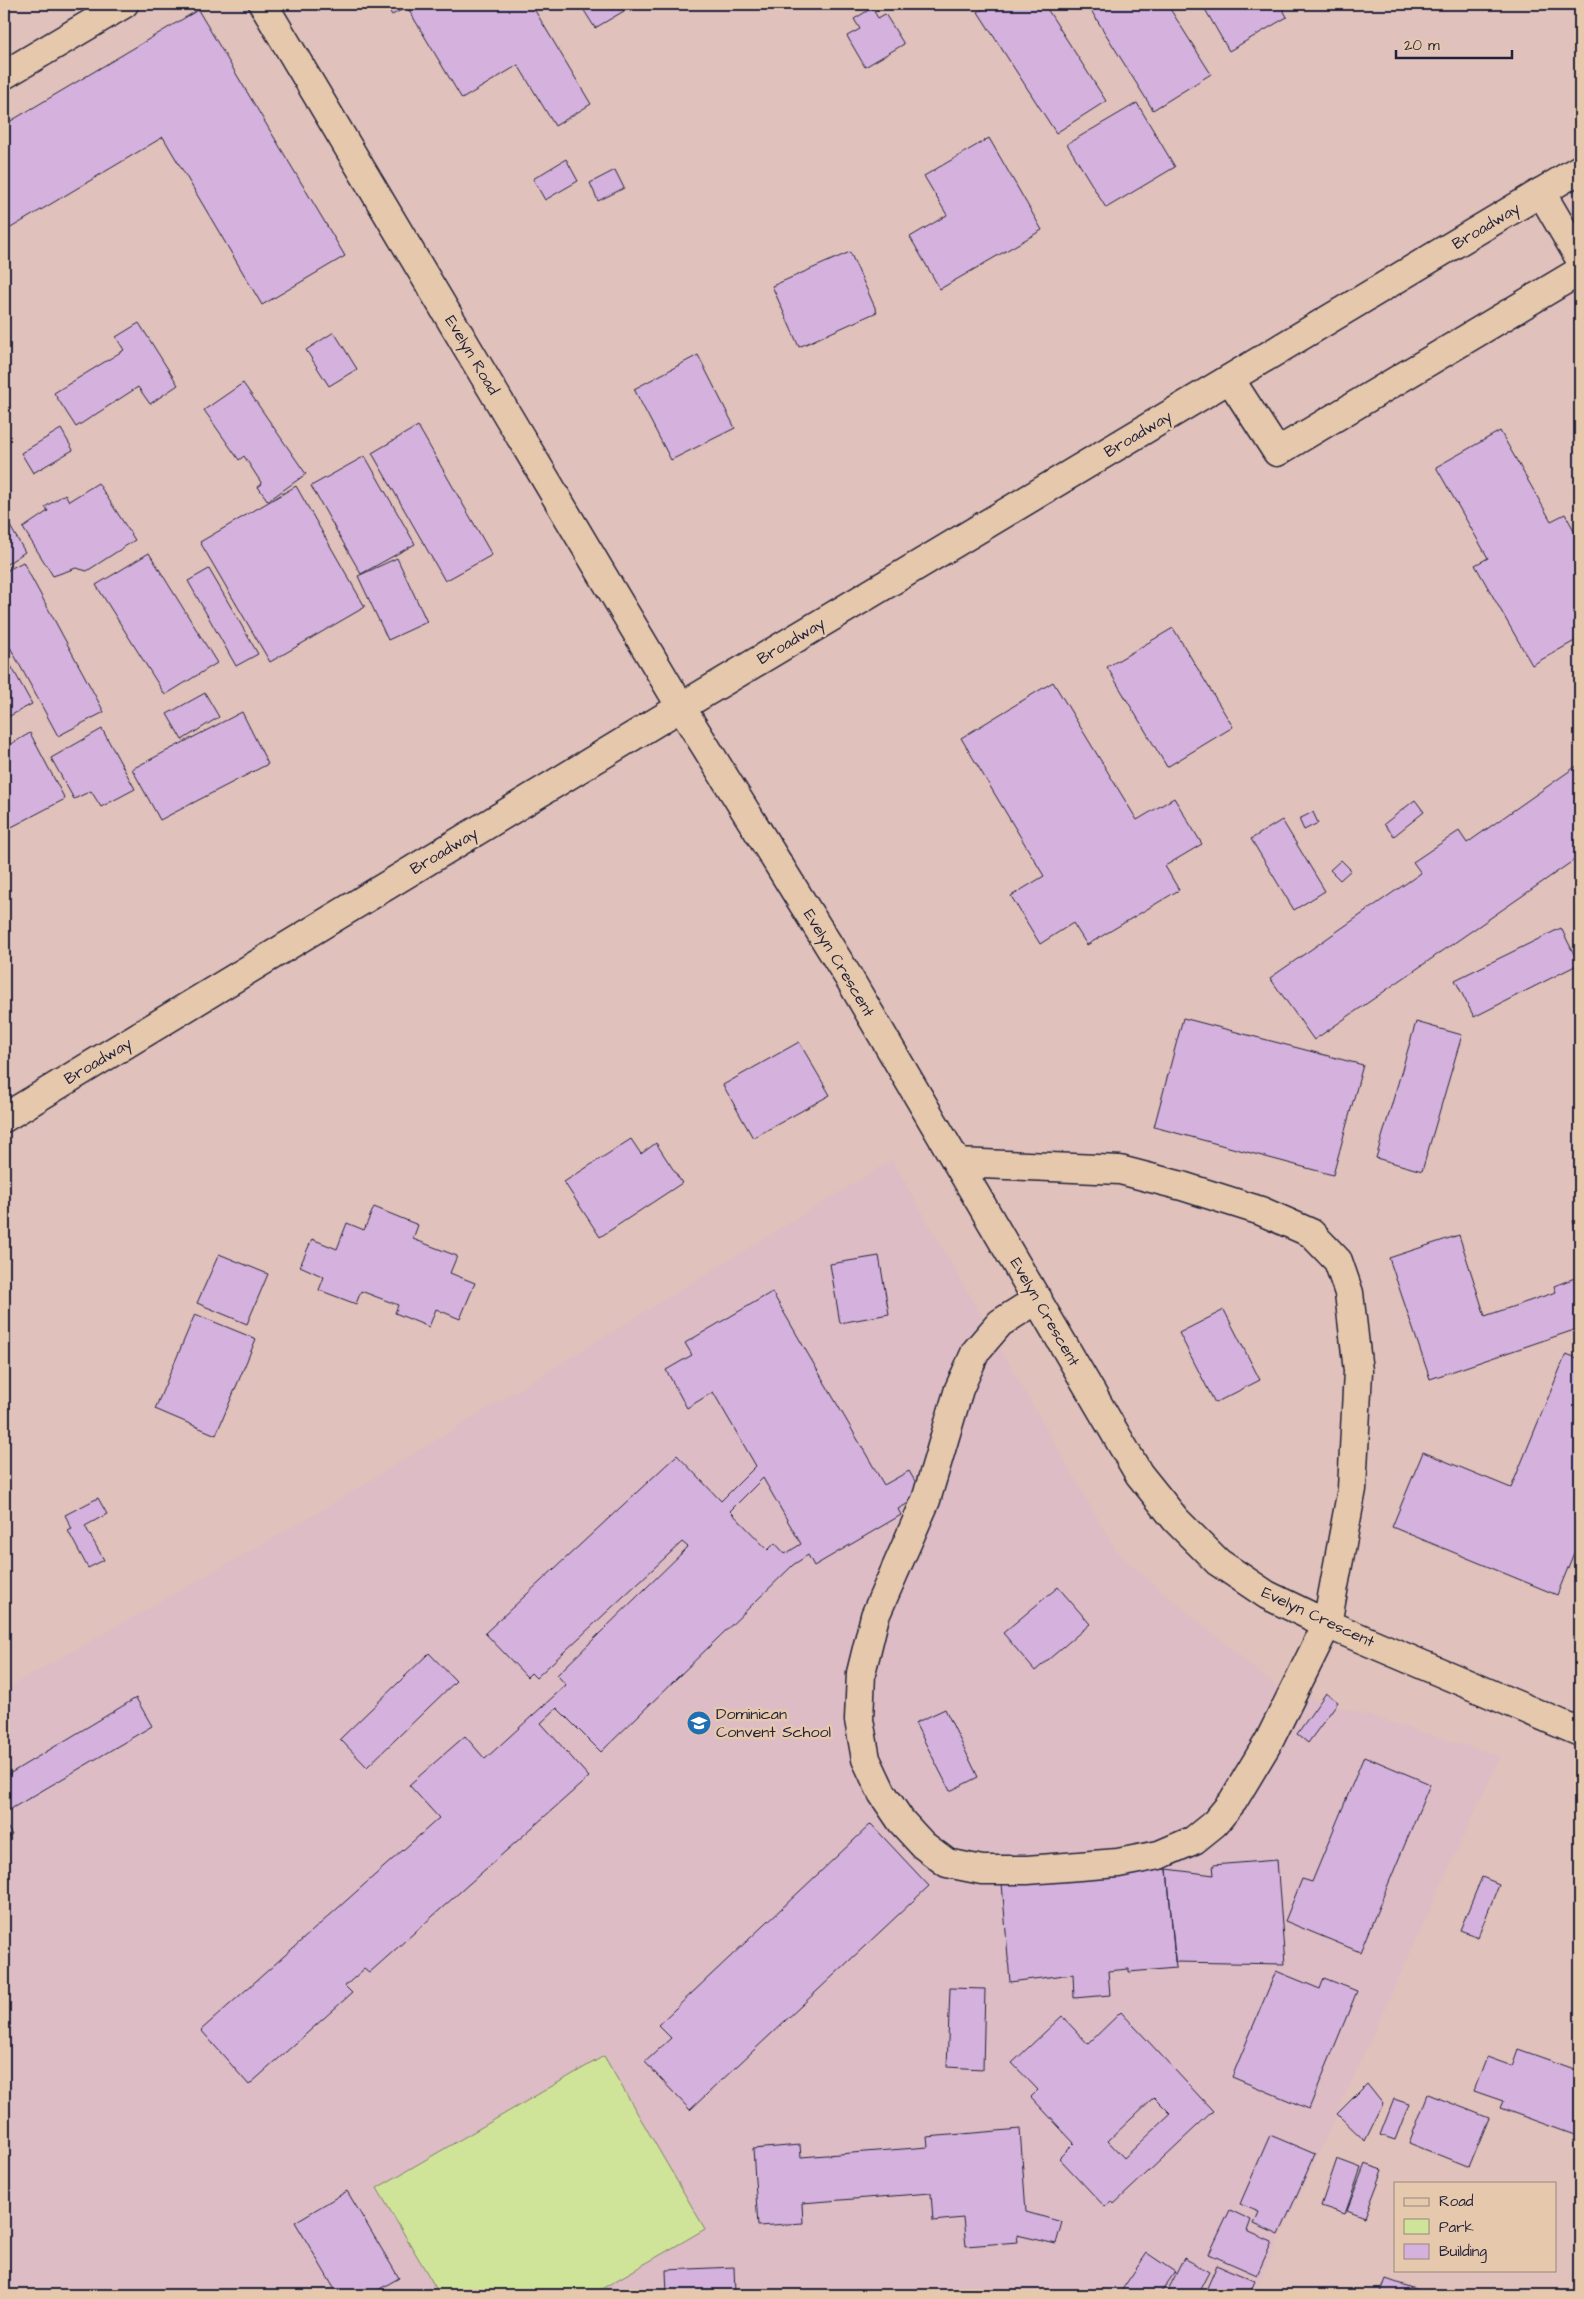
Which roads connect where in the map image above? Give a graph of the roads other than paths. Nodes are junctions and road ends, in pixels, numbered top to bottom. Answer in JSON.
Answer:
{"nodes":[{"id":1,"x":124,"y":4,"type":"edge"},
{"id":2,"x":263,"y":4,"type":"edge"},
{"id":3,"x":4,"y":75,"type":"edge"},
{"id":4,"x":1580,"y":169,"type":"edge"},
{"id":5,"x":1541,"y":192,"type":"junction"},
{"id":6,"x":1580,"y":259,"type":"edge"},
{"id":7,"x":1580,"y":271,"type":"edge"},
{"id":8,"x":1230,"y":379,"type":"junction"},
{"id":9,"x":681,"y":707,"type":"junction"},
{"id":10,"x":4,"y":1118,"type":"edge"},
{"id":11,"x":958,"y":1164,"type":"junction"},
{"id":12,"x":1038,"y":1299,"type":"junction"},
{"id":13,"x":1327,"y":1624,"type":"junction"},
{"id":14,"x":1580,"y":1732,"type":"edge"}],
"edges":[{"from":1,"to":3,"type":"street"},
{"from":2,"to":9,"type":"street","name":"Evelyn Road"},
{"from":4,"to":5,"type":"street","name":"Broadway"},
{"from":5,"to":6,"type":"street"},
{"from":5,"to":8,"type":"street","name":"Broadway"},
{"from":7,"to":8,"type":"street"},
{"from":8,"to":9,"type":"street","name":"Broadway"},
{"from":9,"to":10,"type":"street","name":"Broadway"},
{"from":9,"to":11,"type":"street","name":"Evelyn Crescent"},
{"from":11,"to":12,"type":"street","name":"Evelyn Crescent"},
{"from":11,"to":13,"type":"street"},
{"from":12,"to":13,"type":"street","name":"Evelyn Crescent"},
{"from":12,"to":13,"type":"street"},
{"from":13,"to":14,"type":"street","name":"Evelyn Crescent"}]}
